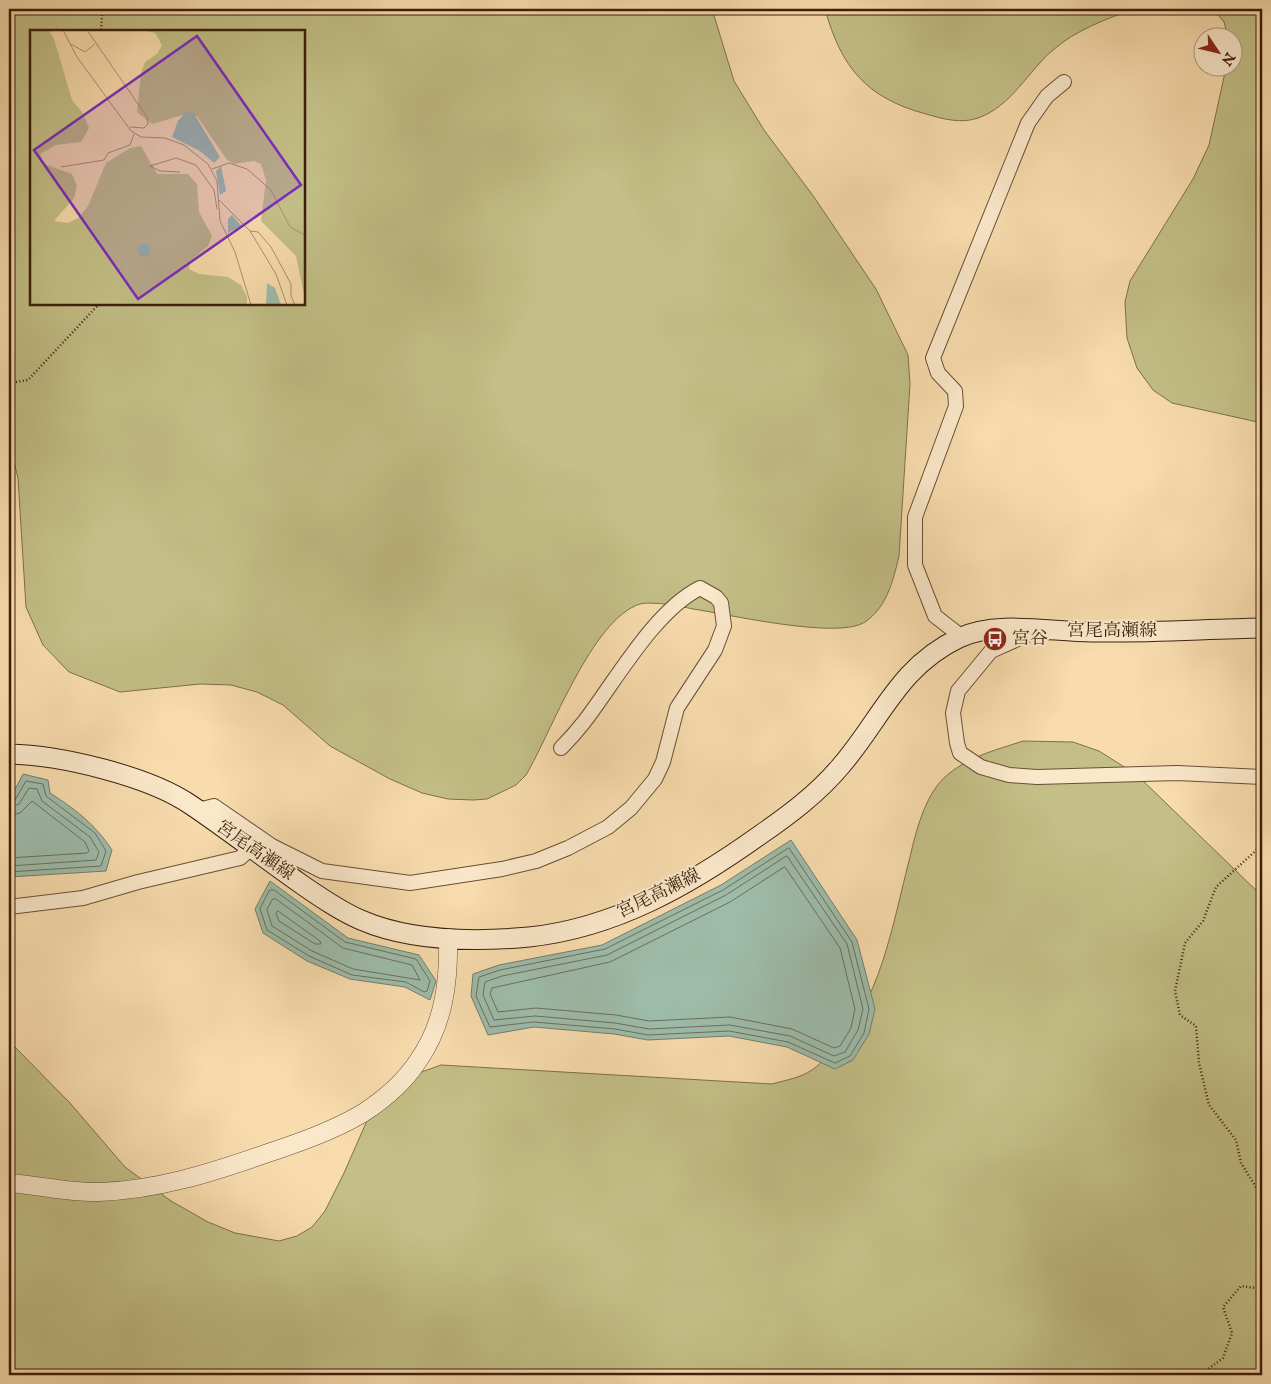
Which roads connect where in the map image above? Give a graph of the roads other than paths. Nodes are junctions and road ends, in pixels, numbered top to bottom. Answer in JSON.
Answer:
{"nodes":[{"id":1,"x":1064,"y":82,"type":"dead end"},
{"id":2,"x":1262,"y":628,"type":"edge"},
{"id":3,"x":1039,"y":630,"type":"junction"},
{"id":4,"x":962,"y":637,"type":"junction"},
{"id":5,"x":561,"y":748,"type":"dead end"},
{"id":6,"x":9,"y":754,"type":"edge"},
{"id":7,"x":1262,"y":777,"type":"edge"},
{"id":8,"x":198,"y":810,"type":"junction"},
{"id":9,"x":250,"y":849,"type":"junction"},
{"id":10,"x":9,"y":907,"type":"edge"},
{"id":11,"x":448,"y":938,"type":"junction"},
{"id":12,"x":9,"y":1182,"type":"edge"}],
"edges":[{"from":1,"to":4,"type":"street"},
{"from":2,"to":3,"type":"main road","name":"宮尾高瀬線"},
{"from":3,"to":4,"type":"main road","name":"宮尾高瀬線"},
{"from":3,"to":7,"type":"street"},
{"from":4,"to":11,"type":"main road","name":"宮尾高瀬線"},
{"from":5,"to":8,"type":"street"},
{"from":6,"to":8,"type":"main road","name":"宮尾高瀬線"},
{"from":8,"to":9,"type":"main road","name":"宮尾高瀬線"},
{"from":9,"to":10,"type":"street"},
{"from":9,"to":11,"type":"main road","name":"宮尾高瀬線"},
{"from":11,"to":12,"type":"street"}]}
